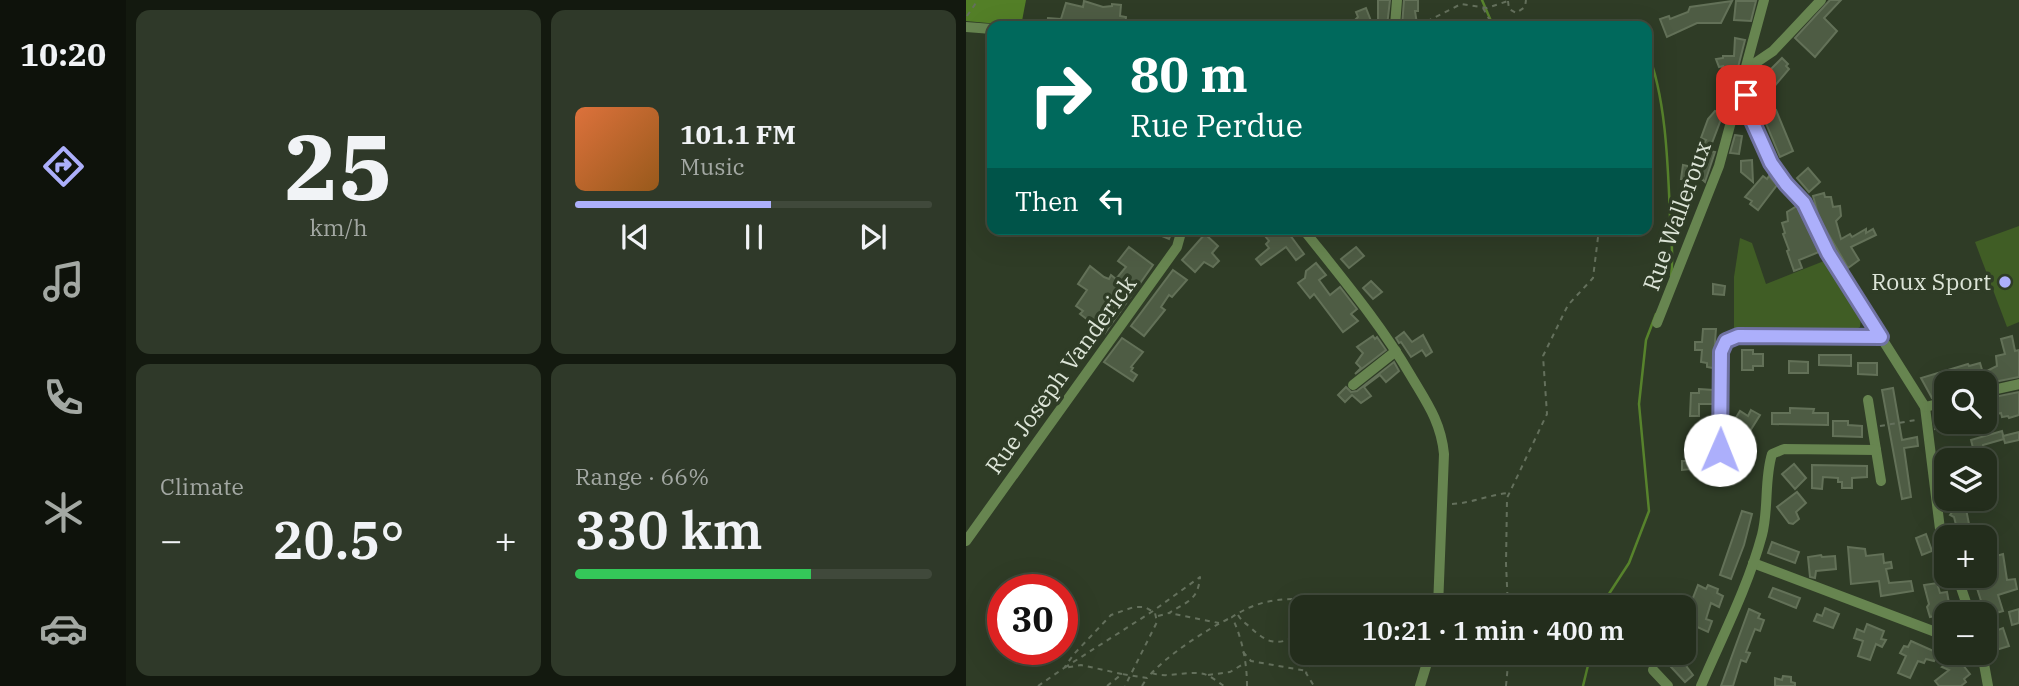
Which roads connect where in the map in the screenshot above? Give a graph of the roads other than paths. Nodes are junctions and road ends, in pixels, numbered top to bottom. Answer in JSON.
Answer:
{"nodes":[{"id":1,"x":1397,"y":0,"type":"edge"},
{"id":2,"x":1764,"y":0,"type":"edge"},
{"id":3,"x":1821,"y":0,"type":"edge"},
{"id":4,"x":1395,"y":21,"type":"edge"},
{"id":5,"x":966,"y":27,"type":"edge"},
{"id":6,"x":987,"y":29,"type":"edge"},
{"id":7,"x":1744,"y":72,"type":"junction"},
{"id":8,"x":1180,"y":235,"type":"edge"},
{"id":9,"x":1308,"y":235,"type":"edge"},
{"id":10,"x":1657,"y":323,"type":"dead end"},
{"id":11,"x":1881,"y":337,"type":"junction"},
{"id":12,"x":1396,"y":351,"type":"junction"},
{"id":13,"x":2019,"y":384,"type":"edge"},
{"id":14,"x":1353,"y":386,"type":"dead end"},
{"id":15,"x":1997,"y":389,"type":"edge"},
{"id":16,"x":1868,"y":400,"type":"dead end"},
{"id":17,"x":1934,"y":405,"type":"edge"},
{"id":18,"x":1925,"y":407,"type":"junction"},
{"id":19,"x":1720,"y":450,"type":"dead end"},
{"id":20,"x":1876,"y":450,"type":"junction"},
{"id":21,"x":1881,"y":481,"type":"dead end"},
{"id":22,"x":1940,"y":525,"type":"edge"},
{"id":23,"x":966,"y":541,"type":"edge"},
{"id":24,"x":1753,"y":564,"type":"junction"},
{"id":25,"x":1438,"y":595,"type":"edge"},
{"id":26,"x":1934,"y":631,"type":"edge"},
{"id":27,"x":1426,"y":665,"type":"edge"},
{"id":28,"x":1984,"y":665,"type":"edge"},
{"id":29,"x":1653,"y":670,"type":"dead end"},
{"id":30,"x":1420,"y":686,"type":"edge"},
{"id":31,"x":1668,"y":686,"type":"edge"},
{"id":32,"x":1701,"y":686,"type":"edge"},
{"id":33,"x":1988,"y":686,"type":"edge"}],
"edges":[{"from":1,"to":4,"type":"street"},
{"from":2,"to":7,"type":"street","name":"Rue Walleroux"},
{"from":3,"to":7,"type":"street"},
{"from":5,"to":6,"type":"street"},
{"from":7,"to":10,"type":"street","name":"Rue Walleroux"},
{"from":7,"to":11,"type":"street"},
{"from":8,"to":23,"type":"street","name":"Rue Joseph Vanderick"},
{"from":9,"to":12,"type":"street"},
{"from":11,"to":18,"type":"street"},
{"from":11,"to":19,"type":"street"},
{"from":12,"to":14,"type":"street"},
{"from":12,"to":25,"type":"street"},
{"from":13,"to":15,"type":"street"},
{"from":16,"to":20,"type":"street"},
{"from":17,"to":18,"type":"street"},
{"from":18,"to":22,"type":"street"},
{"from":20,"to":21,"type":"street"},
{"from":20,"to":24,"type":"street"},
{"from":24,"to":26,"type":"street"},
{"from":24,"to":32,"type":"street"},
{"from":27,"to":30,"type":"street"},
{"from":28,"to":33,"type":"street"},
{"from":29,"to":31,"type":"street"}]}
